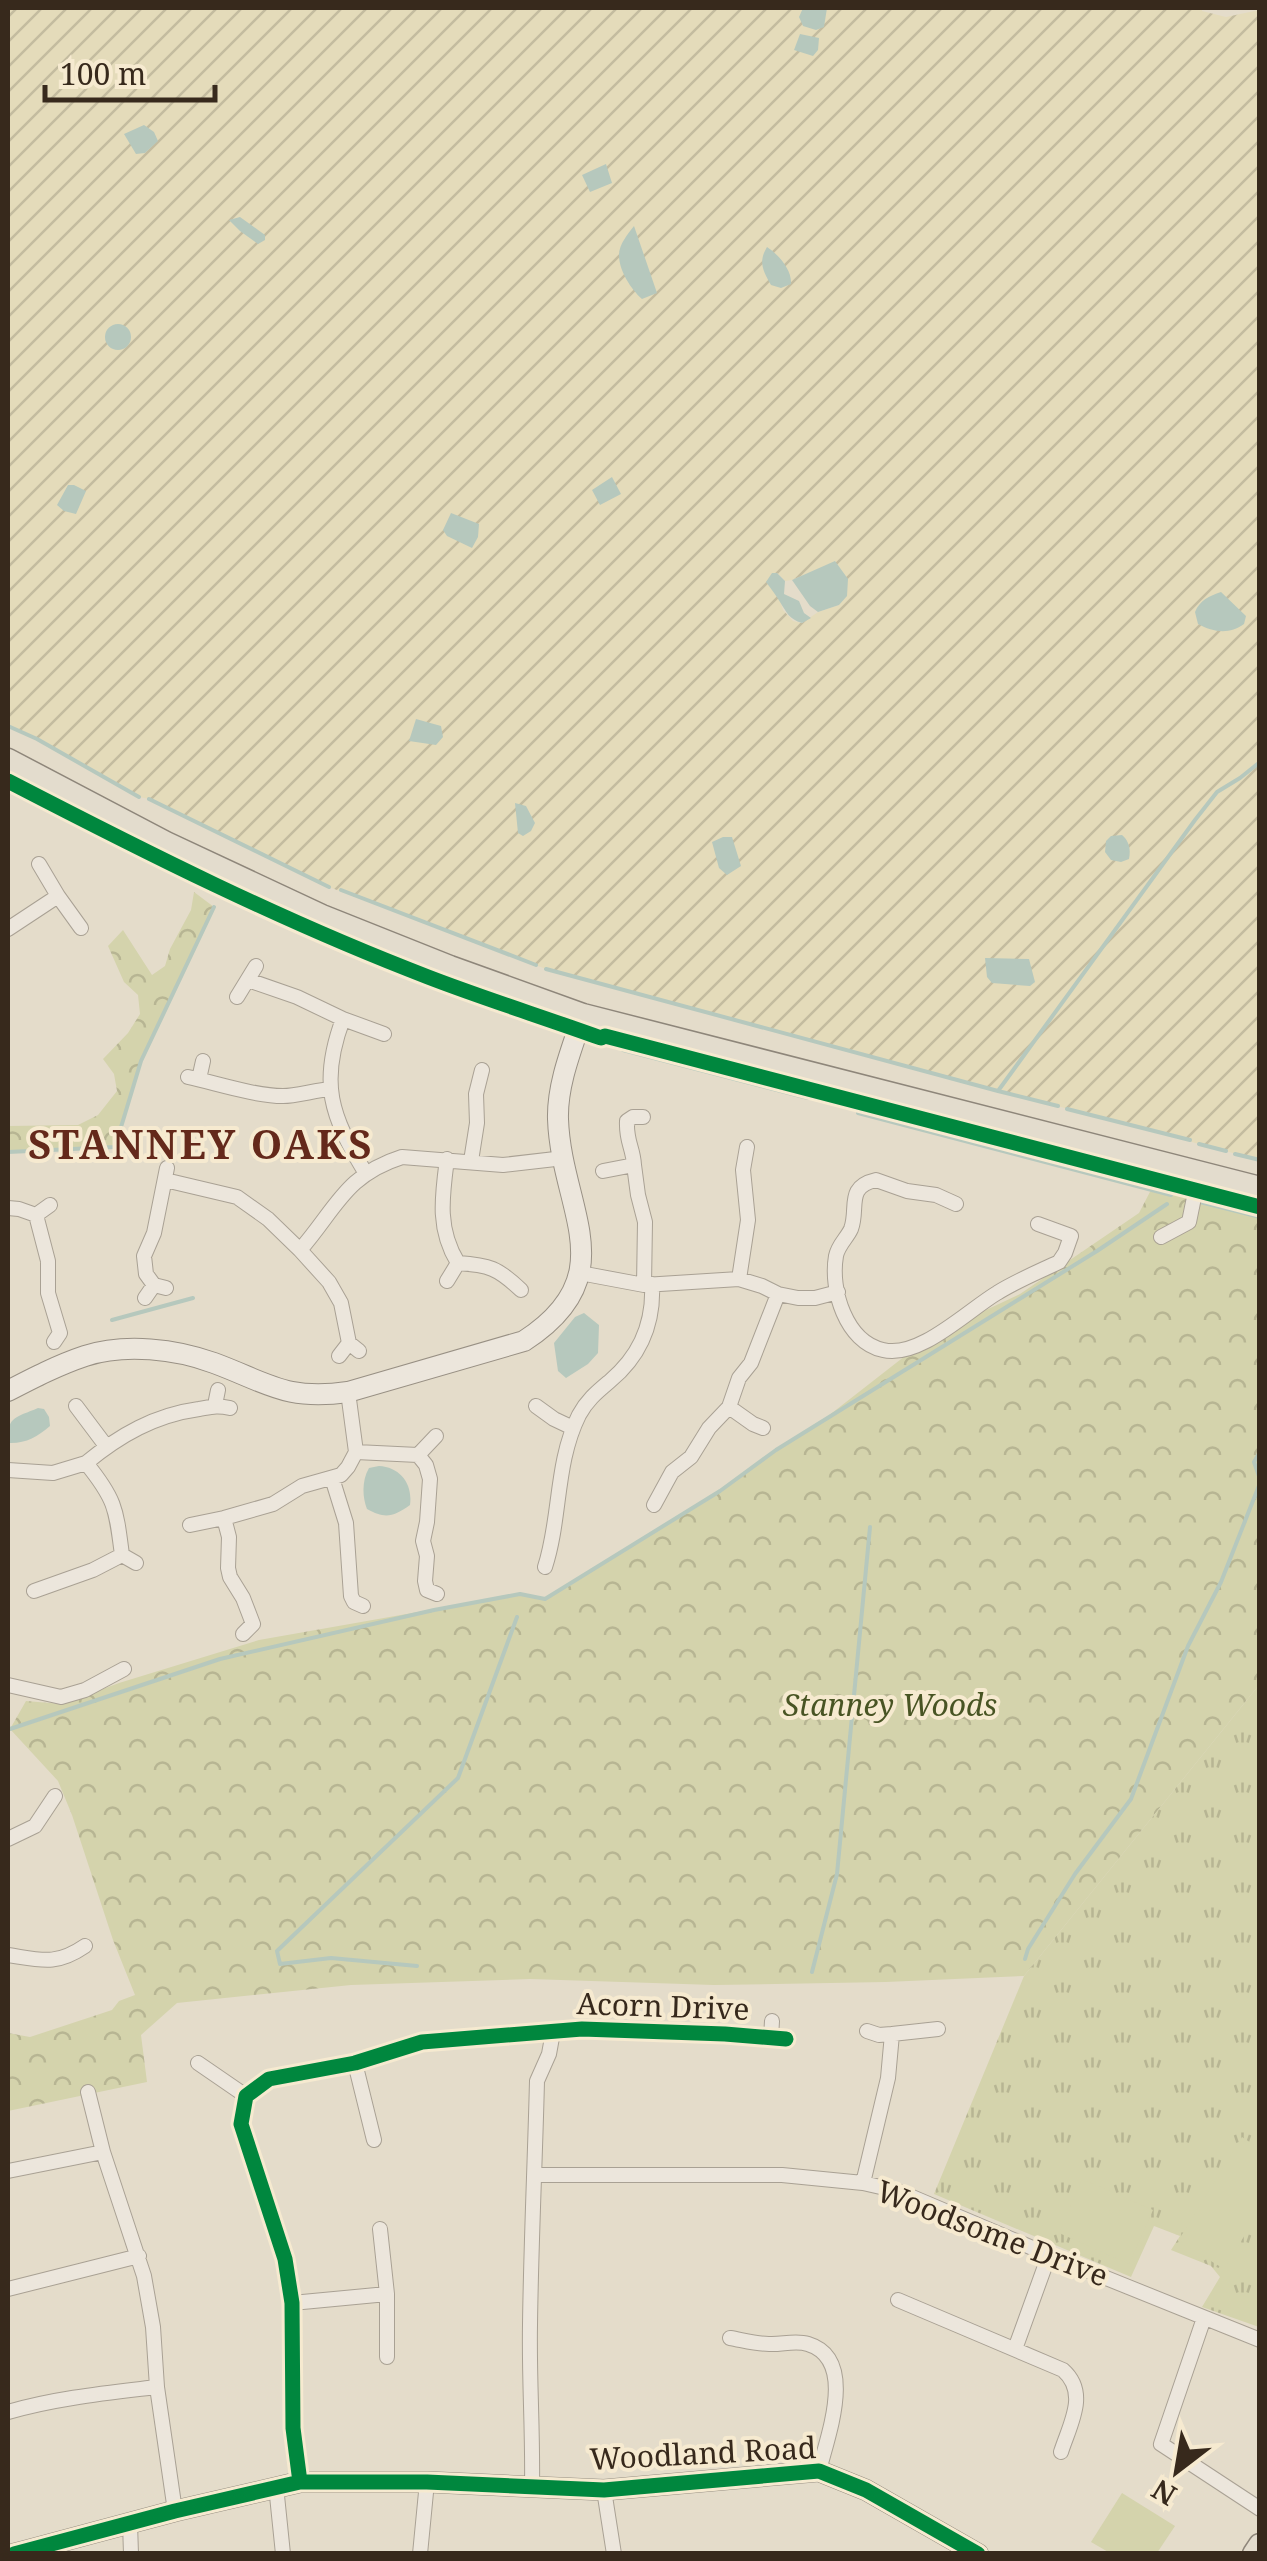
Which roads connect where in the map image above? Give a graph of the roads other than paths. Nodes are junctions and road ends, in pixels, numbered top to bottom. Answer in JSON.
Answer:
{"nodes":[{"id":1,"x":14,"y":767,"type":"edge"},
{"id":2,"x":39,"y":864,"type":"dead end"},
{"id":3,"x":58,"y":896,"type":"junction"},
{"id":4,"x":81,"y":928,"type":"dead end"},
{"id":5,"x":8,"y":930,"type":"edge"},
{"id":6,"x":237,"y":998,"type":"dead end"},
{"id":7,"x":583,"y":1014,"type":"junction"},
{"id":8,"x":344,"y":1019,"type":"junction"},
{"id":9,"x":384,"y":1034,"type":"dead end"},
{"id":10,"x":203,"y":1061,"type":"dead end"},
{"id":11,"x":483,"y":1070,"type":"dead end"},
{"id":12,"x":331,"y":1089,"type":"junction"},
{"id":13,"x":643,"y":1116,"type":"dead end"},
{"id":14,"x":747,"y":1147,"type":"dead end"},
{"id":15,"x":564,"y":1158,"type":"junction"},
{"id":16,"x":447,"y":1159,"type":"junction"},
{"id":17,"x":471,"y":1162,"type":"junction"},
{"id":18,"x":634,"y":1165,"type":"junction"},
{"id":19,"x":603,"y":1170,"type":"dead end"},
{"id":20,"x":366,"y":1172,"type":"junction"},
{"id":21,"x":1199,"y":1173,"type":"junction"},
{"id":22,"x":1260,"y":1188,"type":"edge"},
{"id":23,"x":50,"y":1205,"type":"dead end"},
{"id":24,"x":945,"y":1205,"type":"dead end"},
{"id":25,"x":8,"y":1208,"type":"edge"},
{"id":26,"x":36,"y":1216,"type":"junction"},
{"id":27,"x":1038,"y":1224,"type":"dead end"},
{"id":28,"x":1161,"y":1237,"type":"dead end"},
{"id":29,"x":300,"y":1250,"type":"junction"},
{"id":30,"x":458,"y":1263,"type":"junction"},
{"id":31,"x":580,"y":1273,"type":"junction"},
{"id":32,"x":739,"y":1279,"type":"junction"},
{"id":33,"x":447,"y":1281,"type":"dead end"},
{"id":34,"x":648,"y":1285,"type":"junction"},
{"id":35,"x":155,"y":1290,"type":"dead end"},
{"id":36,"x":521,"y":1290,"type":"dead end"},
{"id":37,"x":838,"y":1292,"type":"junction"},
{"id":38,"x":778,"y":1294,"type":"junction"},
{"id":39,"x":62,"y":1336,"type":"dead end"},
{"id":40,"x":349,"y":1350,"type":"dead end"},
{"id":41,"x":8,"y":1391,"type":"edge"},
{"id":42,"x":348,"y":1392,"type":"junction"},
{"id":43,"x":221,"y":1401,"type":"dead end"},
{"id":44,"x":76,"y":1406,"type":"dead end"},
{"id":45,"x":536,"y":1406,"type":"dead end"},
{"id":46,"x":729,"y":1407,"type":"junction"},
{"id":47,"x":574,"y":1428,"type":"junction"},
{"id":48,"x":762,"y":1428,"type":"dead end"},
{"id":49,"x":436,"y":1436,"type":"dead end"},
{"id":50,"x":106,"y":1446,"type":"junction"},
{"id":51,"x":356,"y":1452,"type":"junction"},
{"id":52,"x":418,"y":1455,"type":"junction"},
{"id":53,"x":86,"y":1464,"type":"junction"},
{"id":54,"x":8,"y":1470,"type":"edge"},
{"id":55,"x":332,"y":1478,"type":"junction"},
{"id":56,"x":662,"y":1500,"type":"dead end"},
{"id":57,"x":224,"y":1518,"type":"junction"},
{"id":58,"x":190,"y":1525,"type":"dead end"},
{"id":59,"x":122,"y":1555,"type":"junction"},
{"id":60,"x":136,"y":1563,"type":"dead end"},
{"id":61,"x":545,"y":1567,"type":"dead end"},
{"id":62,"x":34,"y":1591,"type":"dead end"},
{"id":63,"x":427,"y":1593,"type":"dead end"},
{"id":64,"x":353,"y":1606,"type":"dead end"},
{"id":65,"x":252,"y":1629,"type":"dead end"},
{"id":66,"x":124,"y":1669,"type":"dead end"},
{"id":67,"x":8,"y":1685,"type":"edge"},
{"id":68,"x":54,"y":1806,"type":"dead end"},
{"id":69,"x":8,"y":1840,"type":"edge"},
{"id":70,"x":85,"y":1946,"type":"dead end"},
{"id":71,"x":8,"y":1955,"type":"edge"},
{"id":72,"x":772,"y":2021,"type":"dead end"},
{"id":73,"x":938,"y":2029,"type":"dead end"},
{"id":74,"x":867,"y":2031,"type":"dead end"},
{"id":75,"x":552,"y":2032,"type":"junction"},
{"id":76,"x":892,"y":2034,"type":"junction"},
{"id":77,"x":198,"y":2063,"type":"dead end"},
{"id":78,"x":355,"y":2063,"type":"junction"},
{"id":79,"x":88,"y":2092,"type":"dead end"},
{"id":80,"x":246,"y":2096,"type":"junction"},
{"id":81,"x":374,"y":2140,"type":"dead end"},
{"id":82,"x":103,"y":2152,"type":"junction"},
{"id":83,"x":8,"y":2171,"type":"edge"},
{"id":84,"x":535,"y":2176,"type":"junction"},
{"id":85,"x":863,"y":2183,"type":"junction"},
{"id":86,"x":380,"y":2229,"type":"dead end"},
{"id":87,"x":1049,"y":2255,"type":"junction"},
{"id":88,"x":139,"y":2256,"type":"junction"},
{"id":89,"x":8,"y":2290,"type":"edge"},
{"id":90,"x":387,"y":2294,"type":"junction"},
{"id":91,"x":898,"y":2300,"type":"dead end"},
{"id":92,"x":292,"y":2302,"type":"junction"},
{"id":93,"x":1204,"y":2318,"type":"junction"},
{"id":94,"x":730,"y":2338,"type":"dead end"},
{"id":95,"x":1260,"y":2340,"type":"edge"},
{"id":96,"x":1014,"y":2349,"type":"junction"},
{"id":97,"x":387,"y":2358,"type":"dead end"},
{"id":98,"x":157,"y":2387,"type":"junction"},
{"id":99,"x":8,"y":2412,"type":"edge"},
{"id":100,"x":1061,"y":2452,"type":"dead end"},
{"id":101,"x":819,"y":2471,"type":"junction"},
{"id":102,"x":300,"y":2482,"type":"junction"},
{"id":103,"x":427,"y":2482,"type":"junction"},
{"id":104,"x":276,"y":2486,"type":"junction"},
{"id":105,"x":532,"y":2486,"type":"junction"},
{"id":106,"x":604,"y":2490,"type":"junction"},
{"id":107,"x":1260,"y":2509,"type":"edge"},
{"id":108,"x":175,"y":2511,"type":"junction"},
{"id":109,"x":130,"y":2522,"type":"junction"},
{"id":110,"x":1260,"y":2545,"type":"edge"},
{"id":111,"x":14,"y":2554,"type":"edge"},
{"id":112,"x":131,"y":2554,"type":"edge"},
{"id":113,"x":282,"y":2554,"type":"edge"},
{"id":114,"x":420,"y":2554,"type":"edge"},
{"id":115,"x":614,"y":2554,"type":"edge"},
{"id":116,"x":978,"y":2554,"type":"edge"},
{"id":117,"x":1254,"y":2554,"type":"edge"}],
"edges":[{"from":1,"to":7,"type":"main road"},
{"from":2,"to":3,"type":"street"},
{"from":3,"to":4,"type":"street"},
{"from":3,"to":5,"type":"street"},
{"from":6,"to":8,"type":"street"},
{"from":7,"to":15,"type":"street"},
{"from":7,"to":21,"type":"main road"},
{"from":8,"to":9,"type":"street"},
{"from":8,"to":12,"type":"street"},
{"from":10,"to":12,"type":"street"},
{"from":11,"to":17,"type":"street"},
{"from":12,"to":20,"type":"street"},
{"from":13,"to":18,"type":"street"},
{"from":14,"to":32,"type":"street"},
{"from":15,"to":17,"type":"street"},
{"from":15,"to":31,"type":"street"},
{"from":16,"to":17,"type":"street"},
{"from":16,"to":20,"type":"street"},
{"from":16,"to":30,"type":"street"},
{"from":18,"to":19,"type":"street"},
{"from":18,"to":34,"type":"street"},
{"from":20,"to":29,"type":"street"},
{"from":21,"to":22,"type":"main road"},
{"from":21,"to":28,"type":"street"},
{"from":23,"to":26,"type":"street"},
{"from":24,"to":37,"type":"street"},
{"from":25,"to":26,"type":"street"},
{"from":26,"to":39,"type":"street"},
{"from":27,"to":37,"type":"street"},
{"from":29,"to":35,"type":"street"},
{"from":29,"to":40,"type":"street"},
{"from":30,"to":33,"type":"street"},
{"from":30,"to":36,"type":"street"},
{"from":31,"to":34,"type":"street"},
{"from":31,"to":42,"type":"street"},
{"from":32,"to":34,"type":"street"},
{"from":32,"to":38,"type":"street"},
{"from":34,"to":47,"type":"street"},
{"from":37,"to":38,"type":"street"},
{"from":38,"to":46,"type":"street"},
{"from":41,"to":42,"type":"street"},
{"from":42,"to":51,"type":"street"},
{"from":43,"to":50,"type":"street"},
{"from":44,"to":50,"type":"street"},
{"from":45,"to":47,"type":"street"},
{"from":46,"to":48,"type":"street"},
{"from":46,"to":56,"type":"street"},
{"from":47,"to":61,"type":"street"},
{"from":49,"to":52,"type":"street"},
{"from":50,"to":53,"type":"street"},
{"from":51,"to":52,"type":"street"},
{"from":51,"to":55,"type":"street"},
{"from":52,"to":63,"type":"street"},
{"from":53,"to":54,"type":"street"},
{"from":53,"to":59,"type":"street"},
{"from":55,"to":57,"type":"street"},
{"from":55,"to":64,"type":"street"},
{"from":57,"to":58,"type":"street"},
{"from":57,"to":65,"type":"street"},
{"from":59,"to":60,"type":"street"},
{"from":59,"to":62,"type":"street"},
{"from":66,"to":67,"type":"street"},
{"from":68,"to":69,"type":"street"},
{"from":70,"to":71,"type":"street"},
{"from":72,"to":75,"type":"street","name":"Acorn Drive"},
{"from":73,"to":76,"type":"street"},
{"from":74,"to":76,"type":"street"},
{"from":75,"to":78,"type":"street","name":"Acorn Drive"},
{"from":75,"to":84,"type":"street"},
{"from":76,"to":85,"type":"street"},
{"from":77,"to":80,"type":"street"},
{"from":78,"to":80,"type":"street","name":"Acorn Drive"},
{"from":78,"to":81,"type":"street"},
{"from":79,"to":82,"type":"street"},
{"from":80,"to":92,"type":"street"},
{"from":82,"to":83,"type":"street"},
{"from":82,"to":88,"type":"street"},
{"from":84,"to":85,"type":"street","name":"Woodsome Drive"},
{"from":84,"to":105,"type":"street"},
{"from":85,"to":87,"type":"street","name":"Woodsome Drive"},
{"from":86,"to":90,"type":"street"},
{"from":87,"to":93,"type":"street","name":"Woodsome Drive"},
{"from":87,"to":96,"type":"street"},
{"from":88,"to":89,"type":"street"},
{"from":88,"to":98,"type":"street"},
{"from":90,"to":92,"type":"street"},
{"from":90,"to":97,"type":"street"},
{"from":91,"to":96,"type":"street"},
{"from":92,"to":102,"type":"street"},
{"from":93,"to":95,"type":"street","name":"Woodsome Drive"},
{"from":93,"to":107,"type":"street"},
{"from":94,"to":101,"type":"street"},
{"from":96,"to":100,"type":"street"},
{"from":98,"to":99,"type":"street"},
{"from":98,"to":108,"type":"street"},
{"from":101,"to":106,"type":"street","name":"Woodland Road"},
{"from":101,"to":116,"type":"street","name":"Woodland Road"},
{"from":102,"to":103,"type":"street","name":"Woodland Road"},
{"from":102,"to":104,"type":"street","name":"Woodland Road"},
{"from":103,"to":105,"type":"street","name":"Woodland Road"},
{"from":103,"to":114,"type":"street"},
{"from":104,"to":108,"type":"street","name":"Woodland Road"},
{"from":104,"to":113,"type":"street"},
{"from":105,"to":106,"type":"street","name":"Woodland Road"},
{"from":106,"to":115,"type":"street"},
{"from":108,"to":109,"type":"street","name":"Woodland Road"},
{"from":109,"to":111,"type":"street","name":"Woodland Road"},
{"from":109,"to":112,"type":"street"},
{"from":110,"to":117,"type":"main road"}]}
